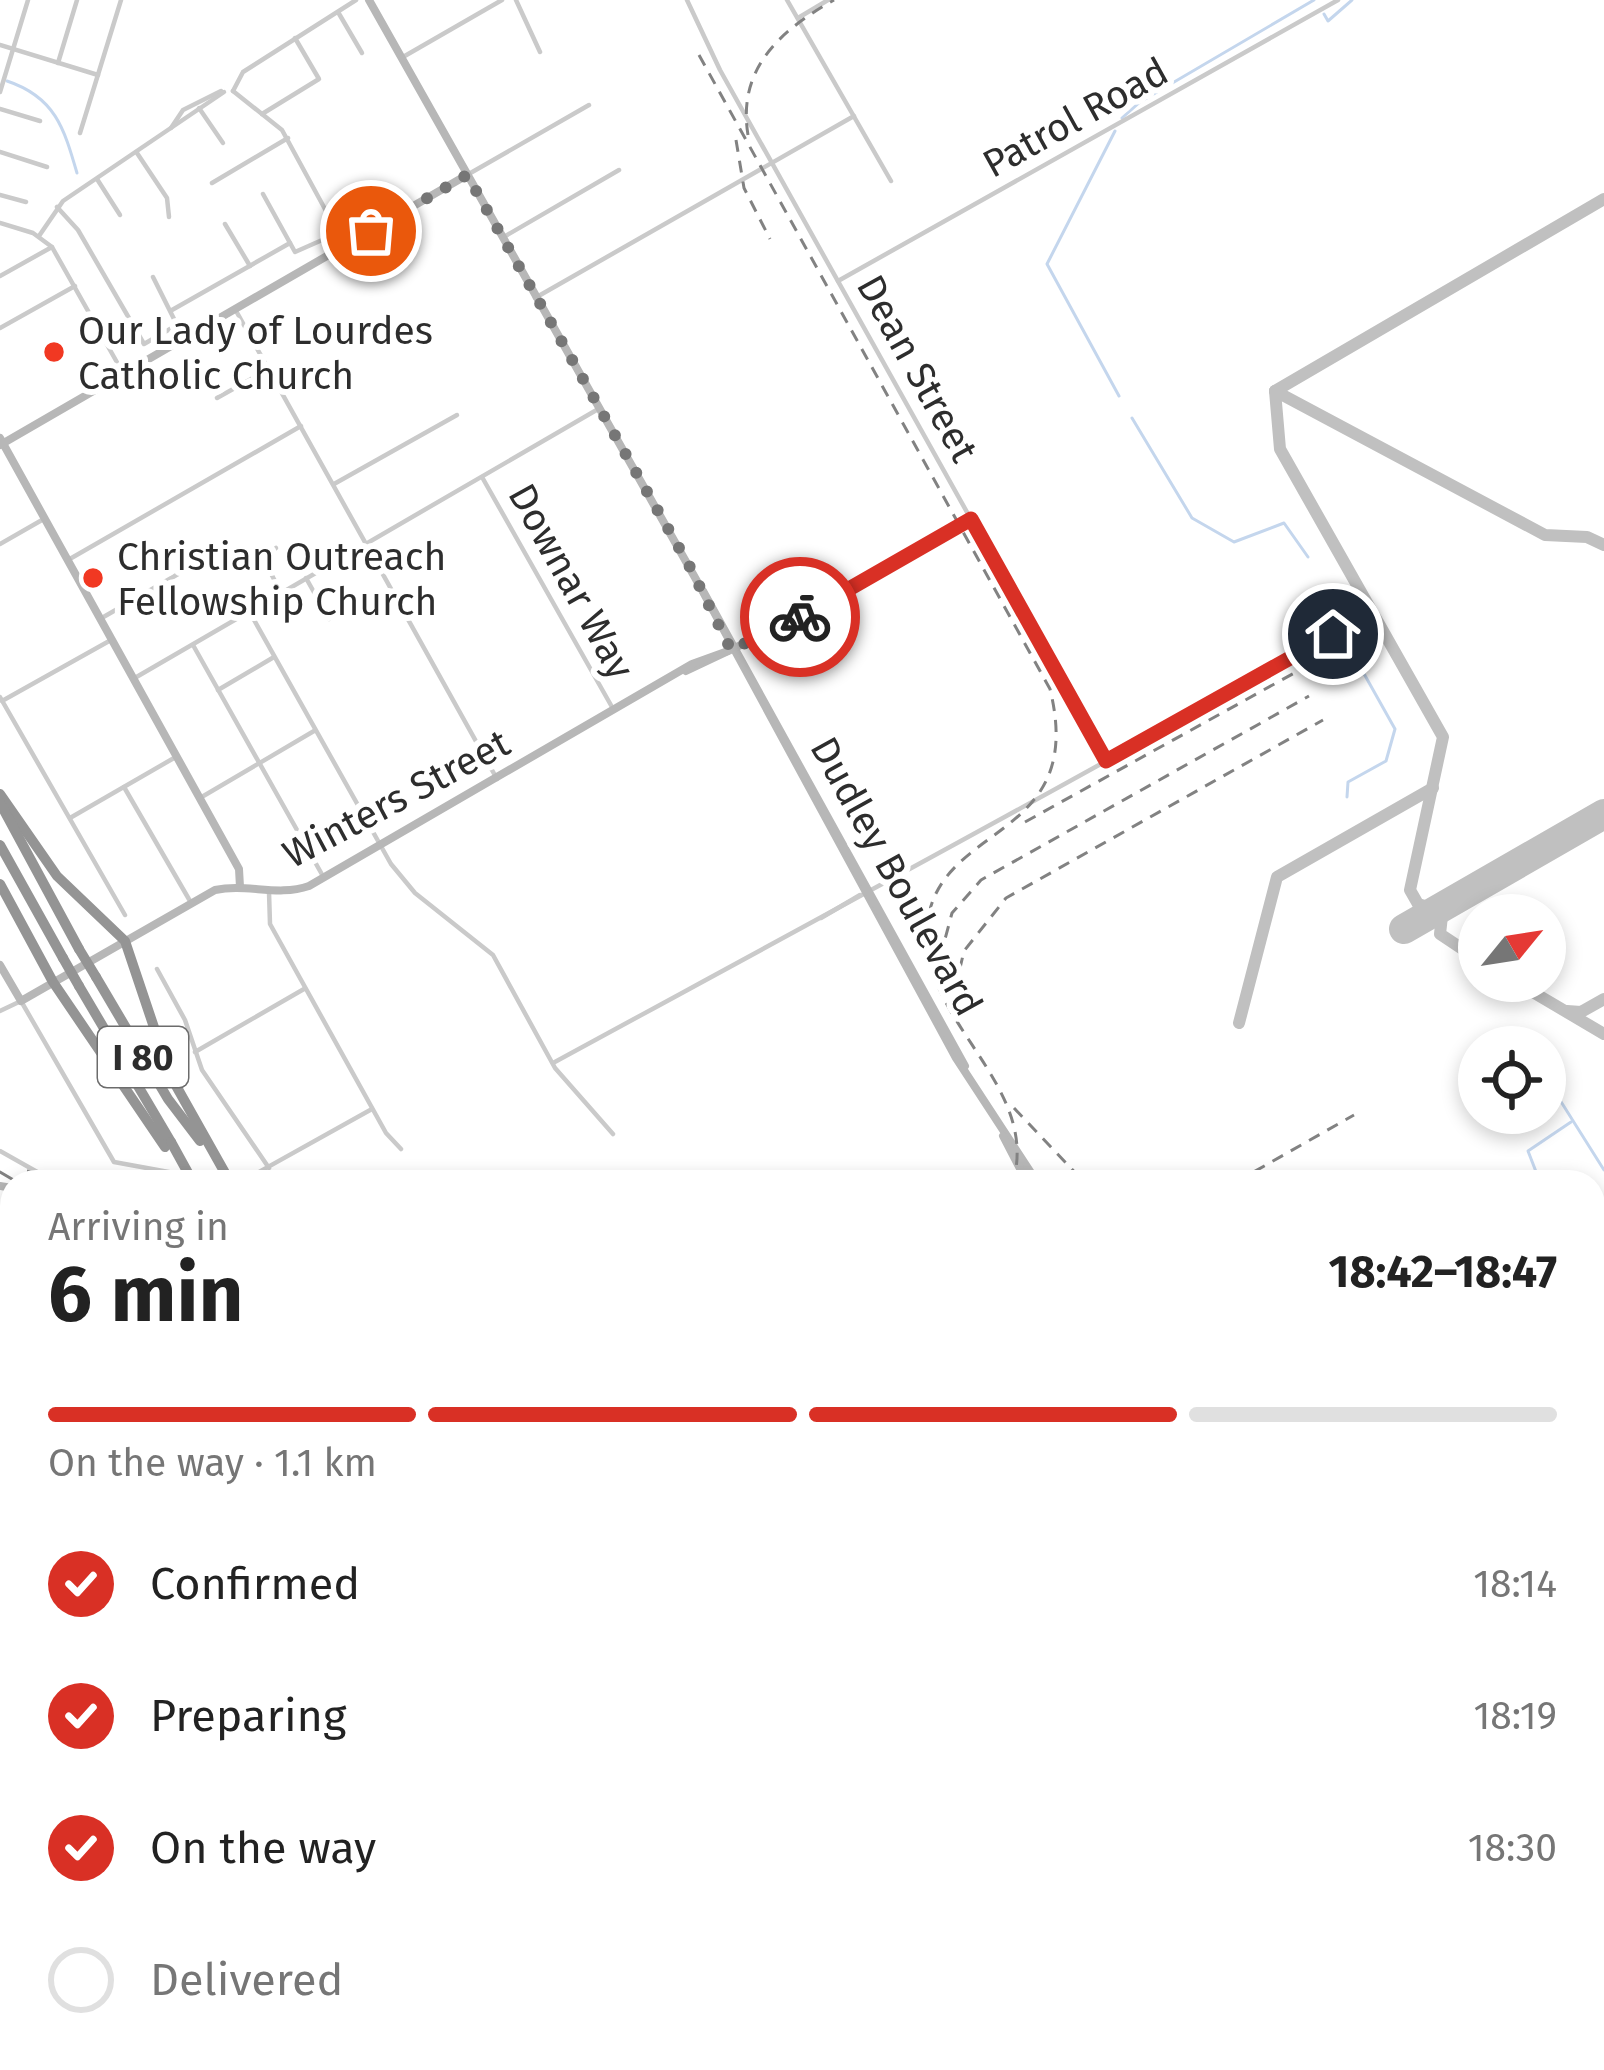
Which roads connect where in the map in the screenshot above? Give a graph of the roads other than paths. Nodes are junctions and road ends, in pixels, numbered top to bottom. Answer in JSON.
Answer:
{"nodes":[{"id":1,"x":28,"y":0,"type":"edge"},
{"id":2,"x":77,"y":0,"type":"edge"},
{"id":3,"x":121,"y":0,"type":"edge"},
{"id":4,"x":356,"y":0,"type":"edge"},
{"id":5,"x":370,"y":0,"type":"edge"},
{"id":6,"x":502,"y":0,"type":"edge"},
{"id":7,"x":516,"y":0,"type":"edge"},
{"id":8,"x":687,"y":0,"type":"edge"},
{"id":9,"x":787,"y":0,"type":"edge"},
{"id":10,"x":828,"y":0,"type":"edge"},
{"id":11,"x":1338,"y":0,"type":"edge"},
{"id":12,"x":338,"y":12,"type":"junction"},
{"id":13,"x":797,"y":18,"type":"junction"},
{"id":14,"x":294,"y":38,"type":"junction"},
{"id":15,"x":0,"y":45,"type":"edge"},
{"id":16,"x":13,"y":49,"type":"junction"},
{"id":17,"x":362,"y":52,"type":"dead end"},
{"id":18,"x":540,"y":52,"type":"dead end"},
{"id":19,"x":402,"y":58,"type":"junction"},
{"id":20,"x":58,"y":62,"type":"junction"},
{"id":21,"x":98,"y":75,"type":"junction"},
{"id":22,"x":0,"y":92,"type":"edge"},
{"id":23,"x":224,"y":92,"type":"junction"},
{"id":24,"x":233,"y":92,"type":"junction"},
{"id":25,"x":194,"y":102,"type":"junction"},
{"id":26,"x":589,"y":105,"type":"dead end"},
{"id":27,"x":0,"y":110,"type":"edge"},
{"id":28,"x":200,"y":110,"type":"junction"},
{"id":29,"x":262,"y":114,"type":"junction"},
{"id":30,"x":854,"y":116,"type":"junction"},
{"id":31,"x":40,"y":122,"type":"dead end"},
{"id":32,"x":170,"y":130,"type":"junction"},
{"id":33,"x":80,"y":133,"type":"dead end"},
{"id":34,"x":288,"y":138,"type":"junction"},
{"id":35,"x":223,"y":143,"type":"dead end"},
{"id":36,"x":0,"y":152,"type":"edge"},
{"id":37,"x":137,"y":153,"type":"junction"},
{"id":38,"x":772,"y":163,"type":"junction"},
{"id":39,"x":47,"y":166,"type":"dead end"},
{"id":40,"x":619,"y":170,"type":"dead end"},
{"id":41,"x":467,"y":175,"type":"junction"},
{"id":42,"x":97,"y":179,"type":"junction"},
{"id":43,"x":891,"y":181,"type":"dead end"},
{"id":44,"x":212,"y":183,"type":"dead end"},
{"id":45,"x":263,"y":194,"type":"dead end"},
{"id":46,"x":0,"y":195,"type":"edge"},
{"id":47,"x":26,"y":202,"type":"dead end"},
{"id":48,"x":57,"y":207,"type":"junction"},
{"id":49,"x":120,"y":215,"type":"dead end"},
{"id":50,"x":169,"y":217,"type":"dead end"},
{"id":51,"x":3,"y":224,"type":"edge"},
{"id":52,"x":225,"y":224,"type":"dead end"},
{"id":53,"x":39,"y":236,"type":"junction"},
{"id":54,"x":502,"y":238,"type":"junction"},
{"id":55,"x":290,"y":243,"type":"junction"},
{"id":56,"x":52,"y":247,"type":"junction"},
{"id":57,"x":250,"y":266,"type":"junction"},
{"id":58,"x":0,"y":276,"type":"edge"},
{"id":59,"x":153,"y":277,"type":"dead end"},
{"id":60,"x":838,"y":281,"type":"junction"},
{"id":61,"x":75,"y":286,"type":"junction"},
{"id":62,"x":535,"y":298,"type":"junction"},
{"id":63,"x":235,"y":309,"type":"junction"},
{"id":64,"x":172,"y":310,"type":"junction"},
{"id":65,"x":0,"y":328,"type":"edge"},
{"id":66,"x":269,"y":369,"type":"junction"},
{"id":67,"x":123,"y":373,"type":"junction"},
{"id":68,"x":217,"y":398,"type":"dead end"},
{"id":69,"x":600,"y":407,"type":"junction"},
{"id":70,"x":457,"y":415,"type":"dead end"},
{"id":71,"x":302,"y":426,"type":"junction"},
{"id":72,"x":1,"y":442,"type":"edge"},
{"id":73,"x":482,"y":477,"type":"junction"},
{"id":74,"x":334,"y":484,"type":"junction"},
{"id":75,"x":45,"y":519,"type":"junction"},
{"id":76,"x":971,"y":519,"type":"junction"},
{"id":77,"x":0,"y":544,"type":"edge"},
{"id":78,"x":366,"y":544,"type":"junction"},
{"id":79,"x":276,"y":548,"type":"dead end"},
{"id":80,"x":206,"y":558,"type":"dead end"},
{"id":81,"x":68,"y":560,"type":"junction"},
{"id":82,"x":306,"y":578,"type":"junction"},
{"id":83,"x":281,"y":592,"type":"junction"},
{"id":84,"x":249,"y":611,"type":"junction"},
{"id":85,"x":329,"y":619,"type":"dead end"},
{"id":86,"x":100,"y":620,"type":"junction"},
{"id":87,"x":1333,"y":634,"type":"dead end"},
{"id":88,"x":111,"y":640,"type":"junction"},
{"id":89,"x":193,"y":645,"type":"junction"},
{"id":90,"x":732,"y":649,"type":"junction"},
{"id":91,"x":274,"y":657,"type":"junction"},
{"id":92,"x":134,"y":679,"type":"junction"},
{"id":93,"x":218,"y":690,"type":"junction"},
{"id":94,"x":1,"y":699,"type":"edge"},
{"id":95,"x":614,"y":711,"type":"junction"},
{"id":96,"x":316,"y":730,"type":"junction"},
{"id":97,"x":177,"y":757,"type":"junction"},
{"id":98,"x":1106,"y":761,"type":"junction"},
{"id":99,"x":260,"y":764,"type":"junction"},
{"id":100,"x":497,"y":779,"type":"junction"},
{"id":101,"x":124,"y":787,"type":"junction"},
{"id":102,"x":0,"y":794,"type":"edge"},
{"id":103,"x":200,"y":798,"type":"junction"},
{"id":104,"x":0,"y":803,"type":"edge"},
{"id":105,"x":70,"y":818,"type":"junction"},
{"id":106,"x":0,"y":844,"type":"edge"},
{"id":107,"x":381,"y":846,"type":"junction"},
{"id":108,"x":324,"y":878,"type":"junction"},
{"id":109,"x":0,"y":884,"type":"edge"},
{"id":110,"x":240,"y":887,"type":"junction"},
{"id":111,"x":269,"y":892,"type":"junction"},
{"id":112,"x":865,"y":893,"type":"junction"},
{"id":113,"x":191,"y":903,"type":"junction"},
{"id":114,"x":125,"y":915,"type":"dead end"},
{"id":115,"x":125,"y":941,"type":"junction"},
{"id":116,"x":0,"y":965,"type":"edge"},
{"id":117,"x":157,"y":969,"type":"dead end"},
{"id":118,"x":53,"y":982,"type":"junction"},
{"id":119,"x":306,"y":988,"type":"junction"},
{"id":120,"x":20,"y":1001,"type":"junction"},
{"id":121,"x":0,"y":1011,"type":"edge"},
{"id":122,"x":194,"y":1052,"type":"junction"},
{"id":123,"x":553,"y":1063,"type":"junction"},
{"id":124,"x":372,"y":1108,"type":"junction"},
{"id":125,"x":197,"y":1132,"type":"junction"},
{"id":126,"x":613,"y":1134,"type":"dead end"},
{"id":127,"x":1003,"y":1134,"type":"junction"},
{"id":128,"x":168,"y":1145,"type":"junction"},
{"id":129,"x":401,"y":1149,"type":"dead end"},
{"id":130,"x":0,"y":1151,"type":"edge"},
{"id":131,"x":268,"y":1168,"type":"junction"},
{"id":132,"x":34,"y":1170,"type":"edge"},
{"id":133,"x":150,"y":1170,"type":"edge"},
{"id":134,"x":187,"y":1170,"type":"edge"},
{"id":135,"x":223,"y":1170,"type":"edge"},
{"id":136,"x":262,"y":1170,"type":"edge"},
{"id":137,"x":1021,"y":1170,"type":"edge"},
{"id":138,"x":1028,"y":1170,"type":"edge"}],
"edges":[{"from":1,"to":16,"type":"street"},
{"from":2,"to":20,"type":"street"},
{"from":3,"to":21,"type":"street"},
{"from":4,"to":12,"type":"street"},
{"from":5,"to":19,"type":"main road","name":"Dudley Boulevard"},
{"from":6,"to":19,"type":"street"},
{"from":7,"to":18,"type":"street"},
{"from":8,"to":38,"type":"street","name":"Dean Street"},
{"from":9,"to":13,"type":"street"},
{"from":10,"to":13,"type":"street"},
{"from":11,"to":60,"type":"street","name":"Patrol Road"},
{"from":12,"to":14,"type":"street"},
{"from":12,"to":17,"type":"street"},
{"from":13,"to":30,"type":"street"},
{"from":14,"to":24,"type":"street"},
{"from":14,"to":29,"type":"street"},
{"from":15,"to":16,"type":"street"},
{"from":16,"to":20,"type":"street"},
{"from":16,"to":22,"type":"street"},
{"from":19,"to":41,"type":"main road","name":"Dudley Boulevard"},
{"from":20,"to":21,"type":"street"},
{"from":21,"to":33,"type":"street"},
{"from":23,"to":24,"type":"street"},
{"from":23,"to":25,"type":"street"},
{"from":23,"to":28,"type":"street"},
{"from":24,"to":29,"type":"street"},
{"from":25,"to":28,"type":"street"},
{"from":25,"to":32,"type":"street"},
{"from":26,"to":41,"type":"street"},
{"from":27,"to":31,"type":"street"},
{"from":28,"to":32,"type":"street"},
{"from":28,"to":35,"type":"street"},
{"from":29,"to":34,"type":"street"},
{"from":30,"to":38,"type":"street"},
{"from":30,"to":43,"type":"street"},
{"from":32,"to":37,"type":"street"},
{"from":34,"to":44,"type":"street"},
{"from":34,"to":55,"type":"street"},
{"from":36,"to":39,"type":"street"},
{"from":37,"to":42,"type":"street"},
{"from":37,"to":50,"type":"street"},
{"from":38,"to":60,"type":"street","name":"Dean Street"},
{"from":38,"to":62,"type":"street"},
{"from":40,"to":54,"type":"street"},
{"from":41,"to":54,"type":"main road","name":"Dudley Boulevard"},
{"from":41,"to":63,"type":"main road"},
{"from":42,"to":48,"type":"street"},
{"from":42,"to":49,"type":"street"},
{"from":45,"to":55,"type":"street"},
{"from":46,"to":47,"type":"street"},
{"from":48,"to":53,"type":"street"},
{"from":48,"to":64,"type":"street"},
{"from":51,"to":53,"type":"street"},
{"from":52,"to":57,"type":"street"},
{"from":53,"to":56,"type":"street"},
{"from":54,"to":62,"type":"main road","name":"Dudley Boulevard"},
{"from":55,"to":57,"type":"street"},
{"from":56,"to":58,"type":"street"},
{"from":56,"to":61,"type":"street"},
{"from":57,"to":64,"type":"street"},
{"from":59,"to":64,"type":"street"},
{"from":60,"to":76,"type":"street","name":"Dean Street"},
{"from":61,"to":65,"type":"street"},
{"from":61,"to":67,"type":"street"},
{"from":62,"to":69,"type":"main road","name":"Dudley Boulevard"},
{"from":63,"to":66,"type":"street"},
{"from":63,"to":67,"type":"main road"},
{"from":66,"to":68,"type":"street"},
{"from":66,"to":71,"type":"street"},
{"from":67,"to":72,"type":"main road"},
{"from":69,"to":73,"type":"street"},
{"from":69,"to":90,"type":"main road","name":"Dudley Boulevard"},
{"from":70,"to":74,"type":"street"},
{"from":71,"to":74,"type":"street"},
{"from":71,"to":81,"type":"street"},
{"from":72,"to":75,"type":"main road"},
{"from":73,"to":78,"type":"street"},
{"from":73,"to":95,"type":"street","name":"Downar Way"},
{"from":74,"to":78,"type":"street"},
{"from":75,"to":77,"type":"street"},
{"from":75,"to":81,"type":"main road"},
{"from":76,"to":90,"type":"main road","name":"Winters Street"},
{"from":76,"to":98,"type":"street","name":"Dean Street"},
{"from":78,"to":82,"type":"street"},
{"from":78,"to":100,"type":"street"},
{"from":79,"to":83,"type":"street"},
{"from":80,"to":86,"type":"street"},
{"from":81,"to":86,"type":"main road"},
{"from":82,"to":83,"type":"street"},
{"from":82,"to":85,"type":"street"},
{"from":83,"to":84,"type":"street"},
{"from":84,"to":89,"type":"street"},
{"from":84,"to":91,"type":"street"},
{"from":86,"to":88,"type":"main road"},
{"from":87,"to":98,"type":"street"},
{"from":88,"to":92,"type":"main road"},
{"from":88,"to":94,"type":"street"},
{"from":89,"to":92,"type":"street"},
{"from":89,"to":93,"type":"street"},
{"from":90,"to":95,"type":"main road","name":"Winters Street"},
{"from":90,"to":112,"type":"main road","name":"Dudley Boulevard"},
{"from":91,"to":93,"type":"street"},
{"from":91,"to":96,"type":"street"},
{"from":92,"to":97,"type":"main road"},
{"from":93,"to":99,"type":"street"},
{"from":94,"to":105,"type":"street"},
{"from":95,"to":100,"type":"main road","name":"Winters Street"},
{"from":96,"to":99,"type":"street"},
{"from":96,"to":107,"type":"street"},
{"from":97,"to":101,"type":"street"},
{"from":97,"to":103,"type":"main road"},
{"from":98,"to":112,"type":"street"},
{"from":99,"to":103,"type":"street"},
{"from":99,"to":108,"type":"street"},
{"from":100,"to":107,"type":"main road","name":"Winters Street"},
{"from":101,"to":105,"type":"street"},
{"from":101,"to":113,"type":"street"},
{"from":102,"to":115,"type":"highway"},
{"from":103,"to":110,"type":"main road"},
{"from":104,"to":125,"type":"highway","number":"I 80","bridge":true},
{"from":105,"to":114,"type":"street"},
{"from":106,"to":128,"type":"highway","number":"I 80","bridge":true},
{"from":107,"to":108,"type":"main road","name":"Winters Street"},
{"from":107,"to":123,"type":"street"},
{"from":108,"to":111,"type":"main road","name":"Winters Street"},
{"from":109,"to":118,"type":"highway"},
{"from":110,"to":111,"type":"main road","name":"Winters Street"},
{"from":110,"to":113,"type":"main road","name":"Winters Street"},
{"from":111,"to":119,"type":"street"},
{"from":112,"to":123,"type":"street"},
{"from":112,"to":127,"type":"main road","name":"Dudley Boulevard"},
{"from":113,"to":115,"type":"main road","name":"Winters Street"},
{"from":115,"to":118,"type":"main road","name":"Winters Street"},
{"from":115,"to":125,"type":"highway"},
{"from":116,"to":120,"type":"main road"},
{"from":117,"to":122,"type":"street"},
{"from":118,"to":120,"type":"main road","name":"Winters Street"},
{"from":118,"to":128,"type":"highway"},
{"from":119,"to":122,"type":"street"},
{"from":119,"to":124,"type":"street"},
{"from":120,"to":121,"type":"street","name":"Winters Street"},
{"from":120,"to":133,"type":"street"},
{"from":122,"to":131,"type":"street"},
{"from":123,"to":126,"type":"street"},
{"from":124,"to":129,"type":"street"},
{"from":124,"to":131,"type":"street"},
{"from":125,"to":135,"type":"highway"},
{"from":127,"to":137,"type":"main road","name":"Dudley Boulevard"},
{"from":127,"to":138,"type":"main road","name":"Dudley Boulevard"},
{"from":128,"to":134,"type":"highway","bridge":true},
{"from":130,"to":132,"type":"street","bridge":true},
{"from":131,"to":136,"type":"street"}]}
